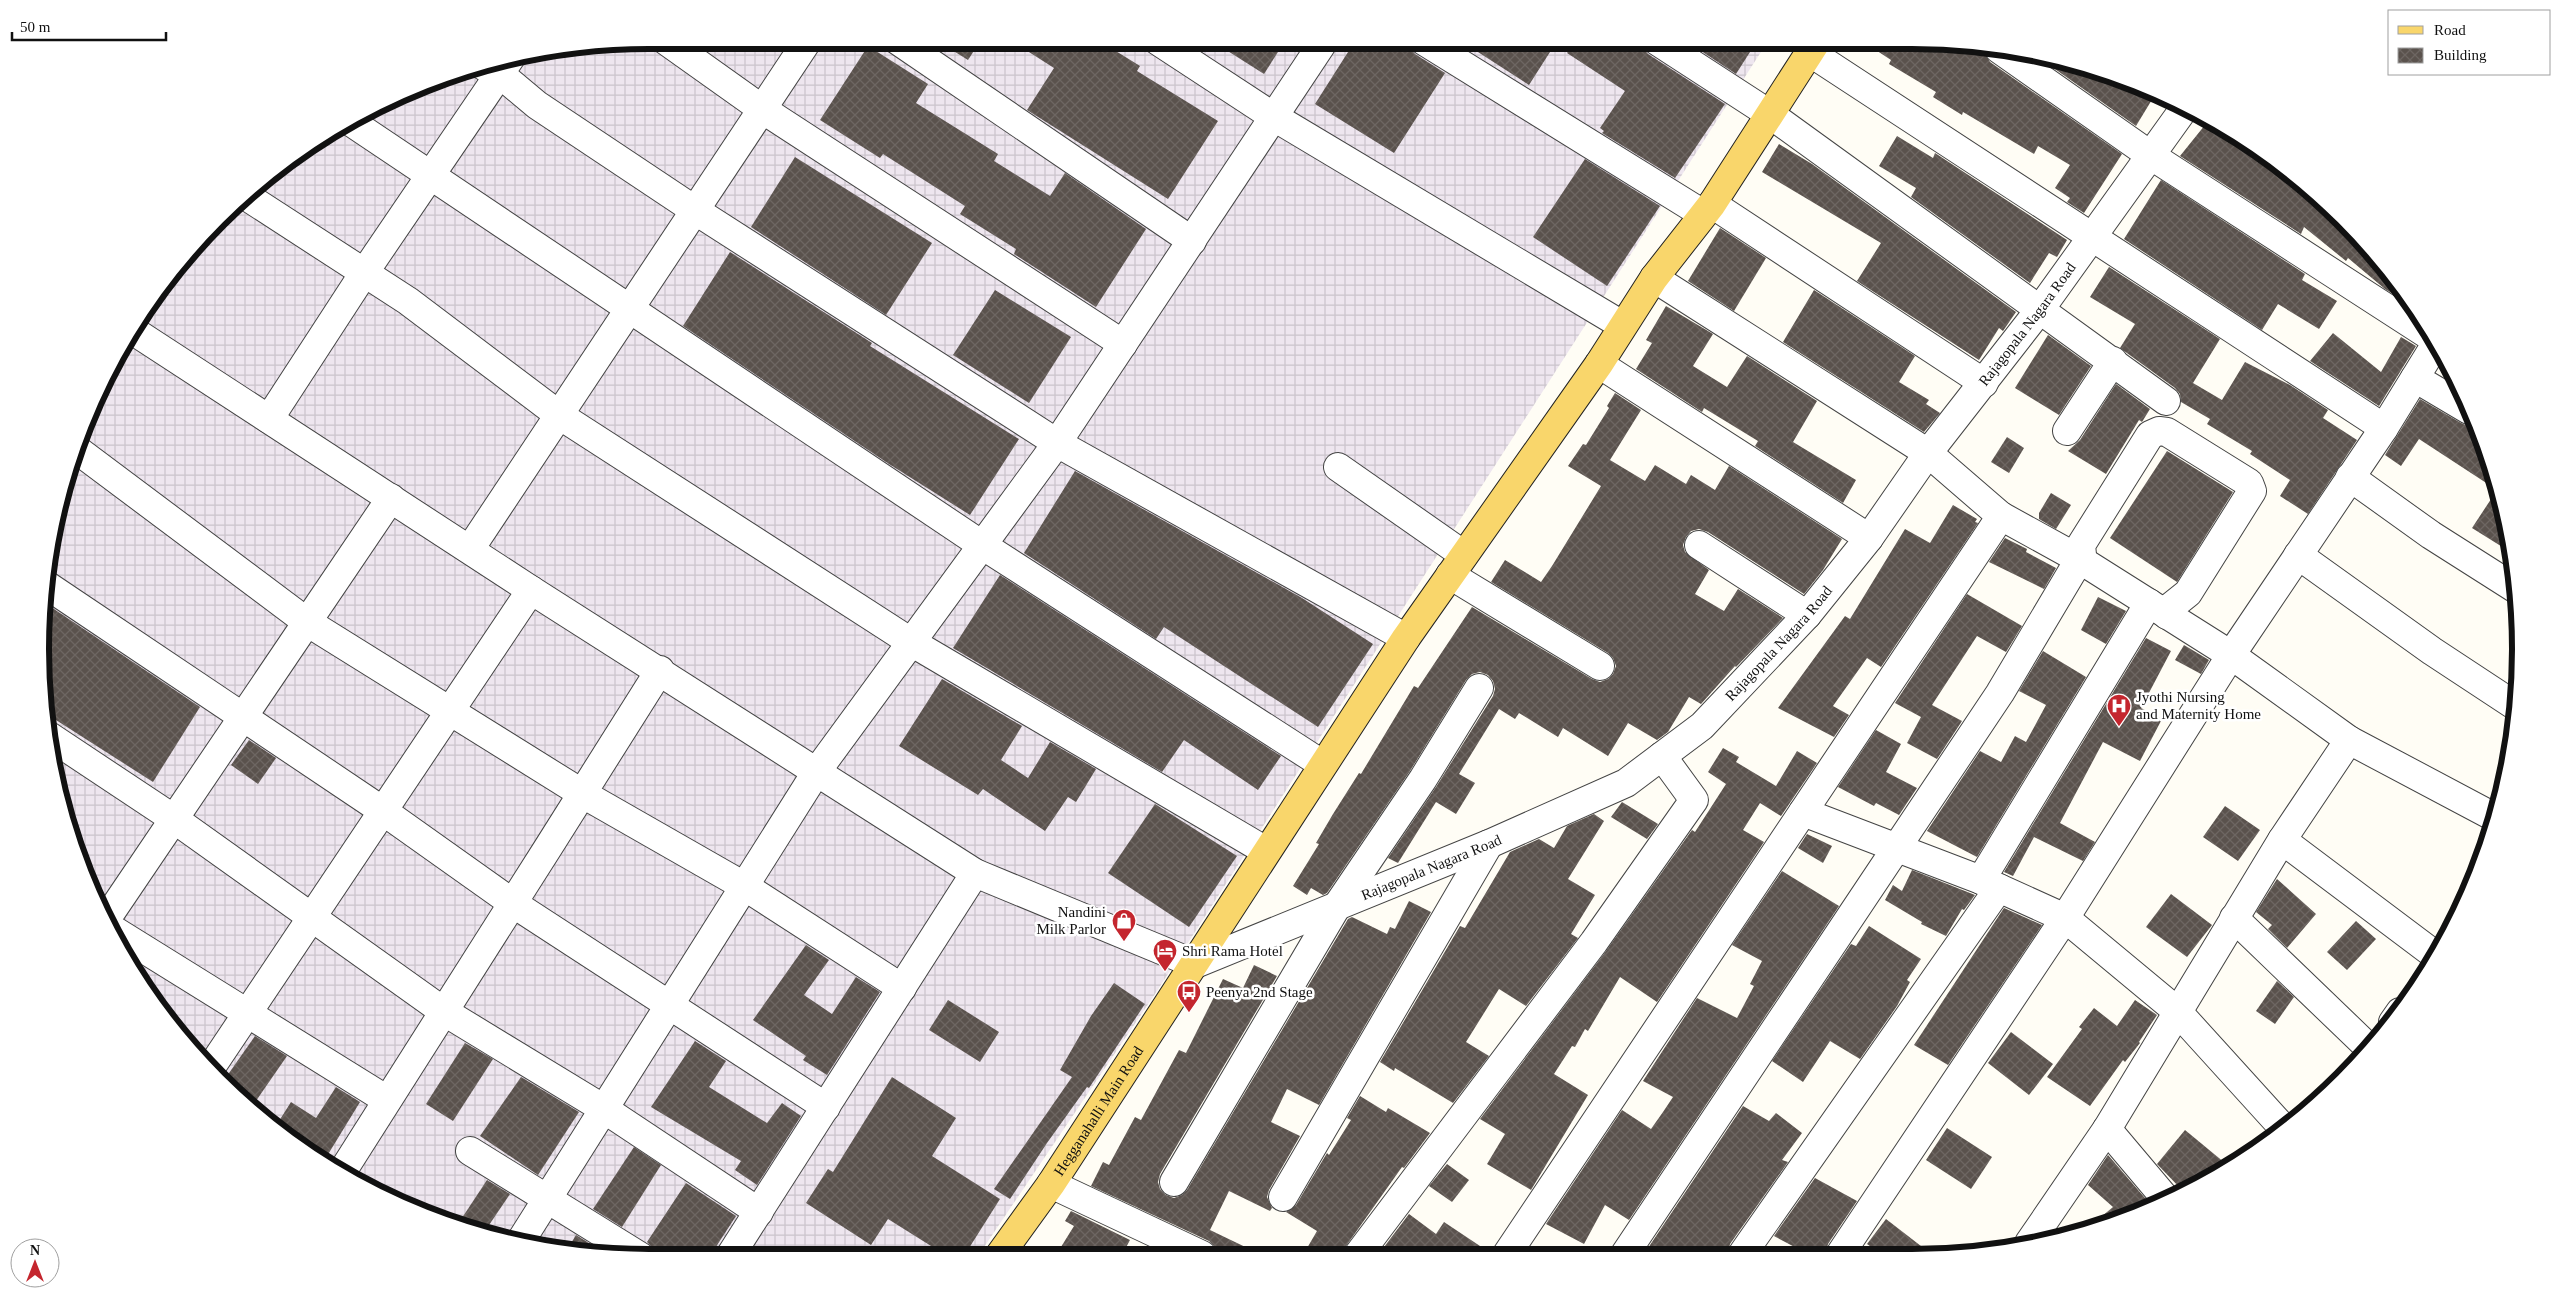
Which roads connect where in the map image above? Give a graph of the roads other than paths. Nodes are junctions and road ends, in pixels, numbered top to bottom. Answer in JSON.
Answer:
{"nodes":[{"id":1,"x":678,"y":49,"type":"edge"},
{"id":2,"x":802,"y":49,"type":"edge"},
{"id":3,"x":910,"y":49,"type":"edge"},
{"id":4,"x":1172,"y":49,"type":"edge"},
{"id":5,"x":1319,"y":49,"type":"edge"},
{"id":6,"x":1437,"y":49,"type":"edge"},
{"id":7,"x":1669,"y":49,"type":"edge"},
{"id":8,"x":1813,"y":49,"type":"edge"},
{"id":9,"x":1817,"y":49,"type":"edge"},
{"id":10,"x":2015,"y":58,"type":"edge"},
{"id":11,"x":500,"y":67,"type":"edge"},
{"id":12,"x":496,"y":69,"type":"edge"},
{"id":13,"x":762,"y":109,"type":"junction"},
{"id":14,"x":2181,"y":113,"type":"edge"},
{"id":15,"x":1771,"y":115,"type":"junction"},
{"id":16,"x":1274,"y":117,"type":"junction"},
{"id":17,"x":356,"y":125,"type":"edge"},
{"id":18,"x":2150,"y":154,"type":"junction"},
{"id":19,"x":431,"y":177,"type":"junction"},
{"id":20,"x":251,"y":200,"type":"edge"},
{"id":21,"x":1707,"y":209,"type":"junction"},
{"id":22,"x":696,"y":211,"type":"junction"},
{"id":23,"x":2091,"y":236,"type":"junction"},
{"id":24,"x":1192,"y":240,"type":"junction"},
{"id":25,"x":364,"y":273,"type":"junction"},
{"id":26,"x":1654,"y":278,"type":"junction"},
{"id":27,"x":2041,"y":308,"type":"junction"},
{"id":28,"x":629,"y":310,"type":"junction"},
{"id":29,"x":1622,"y":325,"type":"junction"},
{"id":30,"x":2420,"y":330,"type":"edge"},
{"id":31,"x":138,"y":334,"type":"edge"},
{"id":32,"x":1123,"y":344,"type":"junction"},
{"id":33,"x":2432,"y":349,"type":"edge"},
{"id":34,"x":2113,"y":361,"type":"junction"},
{"id":35,"x":1598,"y":364,"type":"junction"},
{"id":36,"x":2415,"y":378,"type":"junction"},
{"id":37,"x":1984,"y":383,"type":"junction"},
{"id":38,"x":2166,"y":401,"type":"dead end"},
{"id":39,"x":2460,"y":405,"type":"edge"},
{"id":40,"x":559,"y":415,"type":"junction"},
{"id":41,"x":269,"y":419,"type":"junction"},
{"id":42,"x":2384,"y":428,"type":"junction"},
{"id":43,"x":2067,"y":431,"type":"dead end"},
{"id":44,"x":1057,"y":442,"type":"junction"},
{"id":45,"x":82,"y":453,"type":"edge"},
{"id":46,"x":1928,"y":453,"type":"junction"},
{"id":47,"x":1338,"y":467,"type":"dead end"},
{"id":48,"x":2350,"y":477,"type":"junction"},
{"id":49,"x":391,"y":498,"type":"junction"},
{"id":50,"x":2001,"y":516,"type":"junction"},
{"id":51,"x":1869,"y":538,"type":"junction"},
{"id":52,"x":982,"y":544,"type":"junction"},
{"id":53,"x":1699,"y":544,"type":"dead end"},
{"id":54,"x":470,"y":549,"type":"junction"},
{"id":55,"x":2080,"y":552,"type":"junction"},
{"id":56,"x":2298,"y":555,"type":"junction"},
{"id":57,"x":1457,"y":565,"type":"junction"},
{"id":58,"x":2508,"y":584,"type":"edge"},
{"id":59,"x":52,"y":589,"type":"edge"},
{"id":60,"x":531,"y":590,"type":"junction"},
{"id":61,"x":2163,"y":608,"type":"junction"},
{"id":62,"x":1807,"y":615,"type":"junction"},
{"id":63,"x":307,"y":622,"type":"junction"},
{"id":64,"x":1406,"y":638,"type":"junction"},
{"id":65,"x":911,"y":642,"type":"junction"},
{"id":66,"x":2231,"y":655,"type":"junction"},
{"id":67,"x":1600,"y":666,"type":"dead end"},
{"id":68,"x":660,"y":670,"type":"junction"},
{"id":69,"x":1479,"y":688,"type":"dead end"},
{"id":70,"x":2510,"y":702,"type":"edge"},
{"id":71,"x":450,"y":711,"type":"junction"},
{"id":72,"x":242,"y":717,"type":"junction"},
{"id":73,"x":2349,"y":740,"type":"junction"},
{"id":74,"x":56,"y":741,"type":"edge"},
{"id":75,"x":1662,"y":756,"type":"junction"},
{"id":76,"x":1322,"y":764,"type":"junction"},
{"id":77,"x":817,"y":771,"type":"junction"},
{"id":78,"x":583,"y":794,"type":"junction"},
{"id":79,"x":383,"y":811,"type":"junction"},
{"id":80,"x":1803,"y":812,"type":"junction"},
{"id":81,"x":2489,"y":814,"type":"edge"},
{"id":82,"x":174,"y":819,"type":"junction"},
{"id":83,"x":2282,"y":840,"type":"junction"},
{"id":84,"x":1488,"y":844,"type":"junction"},
{"id":85,"x":1896,"y":847,"type":"junction"},
{"id":86,"x":1266,"y":851,"type":"junction"},
{"id":87,"x":975,"y":873,"type":"junction"},
{"id":88,"x":1990,"y":884,"type":"junction"},
{"id":89,"x":744,"y":886,"type":"junction"},
{"id":90,"x":514,"y":904,"type":"junction"},
{"id":91,"x":1337,"y":906,"type":"junction"},
{"id":92,"x":111,"y":913,"type":"edge"},
{"id":93,"x":2065,"y":918,"type":"junction"},
{"id":94,"x":2234,"y":918,"type":"junction"},
{"id":95,"x":312,"y":919,"type":"junction"},
{"id":96,"x":122,"y":935,"type":"edge"},
{"id":97,"x":2430,"y":952,"type":"edge"},
{"id":98,"x":1195,"y":964,"type":"junction"},
{"id":99,"x":902,"y":988,"type":"junction"},
{"id":100,"x":669,"y":1005,"type":"junction"},
{"id":101,"x":443,"y":1011,"type":"junction"},
{"id":102,"x":2177,"y":1011,"type":"junction"},
{"id":103,"x":248,"y":1014,"type":"junction"},
{"id":104,"x":2364,"y":1043,"type":"edge"},
{"id":105,"x":215,"y":1062,"type":"edge"},
{"id":106,"x":387,"y":1100,"type":"junction"},
{"id":107,"x":826,"y":1107,"type":"junction"},
{"id":108,"x":604,"y":1109,"type":"junction"},
{"id":109,"x":2279,"y":1123,"type":"edge"},
{"id":110,"x":2107,"y":1129,"type":"junction"},
{"id":111,"x":470,"y":1151,"type":"dead end"},
{"id":112,"x":345,"y":1167,"type":"edge"},
{"id":113,"x":1174,"y":1182,"type":"dead end"},
{"id":114,"x":1051,"y":1184,"type":"junction"},
{"id":115,"x":2162,"y":1194,"type":"edge"},
{"id":116,"x":1283,"y":1197,"type":"dead end"},
{"id":117,"x":547,"y":1198,"type":"junction"},
{"id":118,"x":759,"y":1212,"type":"junction"},
{"id":119,"x":524,"y":1236,"type":"edge"},
{"id":120,"x":2033,"y":1237,"type":"edge"},
{"id":121,"x":627,"y":1248,"type":"edge"},
{"id":122,"x":735,"y":1249,"type":"edge"},
{"id":123,"x":1005,"y":1249,"type":"edge"},
{"id":124,"x":1189,"y":1249,"type":"edge"},
{"id":125,"x":1363,"y":1249,"type":"edge"},
{"id":126,"x":1510,"y":1249,"type":"edge"},
{"id":127,"x":1628,"y":1249,"type":"edge"},
{"id":128,"x":1746,"y":1249,"type":"edge"},
{"id":129,"x":1844,"y":1249,"type":"edge"}],
"edges":[{"from":1,"to":13,"type":"street"},
{"from":2,"to":13,"type":"street"},
{"from":3,"to":24,"type":"street"},
{"from":4,"to":16,"type":"street"},
{"from":5,"to":16,"type":"street"},
{"from":6,"to":21,"type":"street"},
{"from":7,"to":15,"type":"street"},
{"from":8,"to":15,"type":"main road","name":"Hegganahalli Main Road"},
{"from":9,"to":23,"type":"street"},
{"from":10,"to":18,"type":"street"},
{"from":11,"to":22,"type":"street"},
{"from":12,"to":19,"type":"street"},
{"from":13,"to":22,"type":"street"},
{"from":13,"to":32,"type":"street"},
{"from":14,"to":18,"type":"street","name":"Rajagopala Nagara Road"},
{"from":15,"to":21,"type":"main road","name":"Hegganahalli Main Road"},
{"from":15,"to":27,"type":"street"},
{"from":16,"to":24,"type":"street"},
{"from":16,"to":29,"type":"street"},
{"from":17,"to":19,"type":"street"},
{"from":18,"to":23,"type":"street","name":"Rajagopala Nagara Road"},
{"from":18,"to":30,"type":"street"},
{"from":19,"to":25,"type":"street"},
{"from":19,"to":28,"type":"street"},
{"from":20,"to":25,"type":"street"},
{"from":21,"to":26,"type":"main road","name":"Hegganahalli Main Road"},
{"from":21,"to":37,"type":"street"},
{"from":22,"to":28,"type":"street"},
{"from":22,"to":44,"type":"street"},
{"from":23,"to":27,"type":"street","name":"Rajagopala Nagara Road"},
{"from":23,"to":42,"type":"street"},
{"from":24,"to":32,"type":"street"},
{"from":25,"to":40,"type":"street"},
{"from":25,"to":41,"type":"street"},
{"from":26,"to":29,"type":"main road","name":"Hegganahalli Main Road"},
{"from":26,"to":46,"type":"street"},
{"from":27,"to":34,"type":"street"},
{"from":27,"to":37,"type":"street","name":"Rajagopala Nagara Road"},
{"from":28,"to":40,"type":"street"},
{"from":28,"to":52,"type":"street"},
{"from":29,"to":35,"type":"main road","name":"Hegganahalli Main Road"},
{"from":31,"to":41,"type":"street"},
{"from":32,"to":44,"type":"street"},
{"from":33,"to":36,"type":"street"},
{"from":34,"to":38,"type":"street"},
{"from":34,"to":43,"type":"street"},
{"from":35,"to":51,"type":"street"},
{"from":35,"to":57,"type":"main road","name":"Hegganahalli Main Road"},
{"from":36,"to":39,"type":"street"},
{"from":36,"to":42,"type":"street"},
{"from":37,"to":46,"type":"street","name":"Rajagopala Nagara Road"},
{"from":40,"to":54,"type":"street"},
{"from":40,"to":65,"type":"street"},
{"from":41,"to":49,"type":"street"},
{"from":42,"to":48,"type":"street"},
{"from":44,"to":52,"type":"street"},
{"from":44,"to":64,"type":"street"},
{"from":45,"to":63,"type":"street"},
{"from":46,"to":50,"type":"street"},
{"from":46,"to":51,"type":"street","name":"Rajagopala Nagara Road"},
{"from":47,"to":57,"type":"street"},
{"from":48,"to":56,"type":"street"},
{"from":48,"to":58,"type":"street"},
{"from":49,"to":54,"type":"street"},
{"from":49,"to":63,"type":"street"},
{"from":50,"to":55,"type":"street"},
{"from":50,"to":80,"type":"street"},
{"from":51,"to":62,"type":"street","name":"Rajagopala Nagara Road"},
{"from":52,"to":65,"type":"street"},
{"from":52,"to":76,"type":"street"},
{"from":53,"to":62,"type":"street"},
{"from":54,"to":60,"type":"street"},
{"from":55,"to":61,"type":"street"},
{"from":55,"to":61,"type":"street"},
{"from":55,"to":85,"type":"street"},
{"from":56,"to":66,"type":"street"},
{"from":56,"to":70,"type":"street"},
{"from":57,"to":64,"type":"main road","name":"Hegganahalli Main Road"},
{"from":57,"to":67,"type":"street"},
{"from":59,"to":72,"type":"street"},
{"from":60,"to":68,"type":"street"},
{"from":60,"to":71,"type":"street"},
{"from":61,"to":66,"type":"street"},
{"from":61,"to":88,"type":"street"},
{"from":62,"to":75,"type":"street","name":"Rajagopala Nagara Road"},
{"from":63,"to":71,"type":"street"},
{"from":63,"to":72,"type":"street"},
{"from":64,"to":76,"type":"main road","name":"Hegganahalli Main Road"},
{"from":65,"to":77,"type":"street"},
{"from":65,"to":86,"type":"street"},
{"from":66,"to":73,"type":"street"},
{"from":66,"to":93,"type":"street"},
{"from":68,"to":77,"type":"street"},
{"from":68,"to":78,"type":"street"},
{"from":69,"to":91,"type":"street"},
{"from":71,"to":78,"type":"street"},
{"from":71,"to":79,"type":"street"},
{"from":72,"to":79,"type":"street"},
{"from":72,"to":82,"type":"street"},
{"from":73,"to":81,"type":"street"},
{"from":73,"to":83,"type":"street"},
{"from":74,"to":82,"type":"street"},
{"from":75,"to":84,"type":"street","name":"Rajagopala Nagara Road"},
{"from":75,"to":125,"type":"street"},
{"from":76,"to":86,"type":"main road","name":"Hegganahalli Main Road"},
{"from":77,"to":87,"type":"street"},
{"from":77,"to":89,"type":"street"},
{"from":78,"to":89,"type":"street"},
{"from":78,"to":90,"type":"street"},
{"from":79,"to":90,"type":"street"},
{"from":79,"to":95,"type":"street"},
{"from":80,"to":85,"type":"street"},
{"from":80,"to":126,"type":"street"},
{"from":82,"to":92,"type":"street"},
{"from":82,"to":95,"type":"street"},
{"from":83,"to":94,"type":"street"},
{"from":83,"to":97,"type":"street"},
{"from":84,"to":91,"type":"street","name":"Rajagopala Nagara Road"},
{"from":84,"to":116,"type":"street"},
{"from":85,"to":88,"type":"street"},
{"from":85,"to":127,"type":"street"},
{"from":86,"to":98,"type":"main road","name":"Hegganahalli Main Road"},
{"from":87,"to":98,"type":"street"},
{"from":87,"to":99,"type":"street"},
{"from":88,"to":93,"type":"street"},
{"from":88,"to":128,"type":"street"},
{"from":89,"to":99,"type":"street"},
{"from":89,"to":100,"type":"street"},
{"from":90,"to":100,"type":"street"},
{"from":90,"to":101,"type":"street"},
{"from":91,"to":98,"type":"street","name":"Rajagopala Nagara Road"},
{"from":91,"to":113,"type":"street"},
{"from":93,"to":102,"type":"street"},
{"from":93,"to":129,"type":"street"},
{"from":94,"to":102,"type":"street"},
{"from":94,"to":104,"type":"street"},
{"from":95,"to":101,"type":"street"},
{"from":95,"to":103,"type":"street"},
{"from":96,"to":103,"type":"street"},
{"from":98,"to":114,"type":"main road","name":"Hegganahalli Main Road"},
{"from":99,"to":107,"type":"street"},
{"from":100,"to":107,"type":"street"},
{"from":100,"to":108,"type":"street"},
{"from":101,"to":106,"type":"street"},
{"from":101,"to":108,"type":"street"},
{"from":102,"to":109,"type":"street"},
{"from":102,"to":110,"type":"street"},
{"from":103,"to":105,"type":"street"},
{"from":103,"to":106,"type":"street"},
{"from":106,"to":112,"type":"street"},
{"from":107,"to":118,"type":"street"},
{"from":108,"to":117,"type":"street"},
{"from":108,"to":118,"type":"street"},
{"from":110,"to":115,"type":"street"},
{"from":110,"to":120,"type":"street"},
{"from":111,"to":117,"type":"street"},
{"from":114,"to":123,"type":"main road","name":"Hegganahalli Main Road"},
{"from":114,"to":124,"type":"street"},
{"from":117,"to":119,"type":"street"},
{"from":117,"to":121,"type":"street"},
{"from":118,"to":122,"type":"street"}]}
